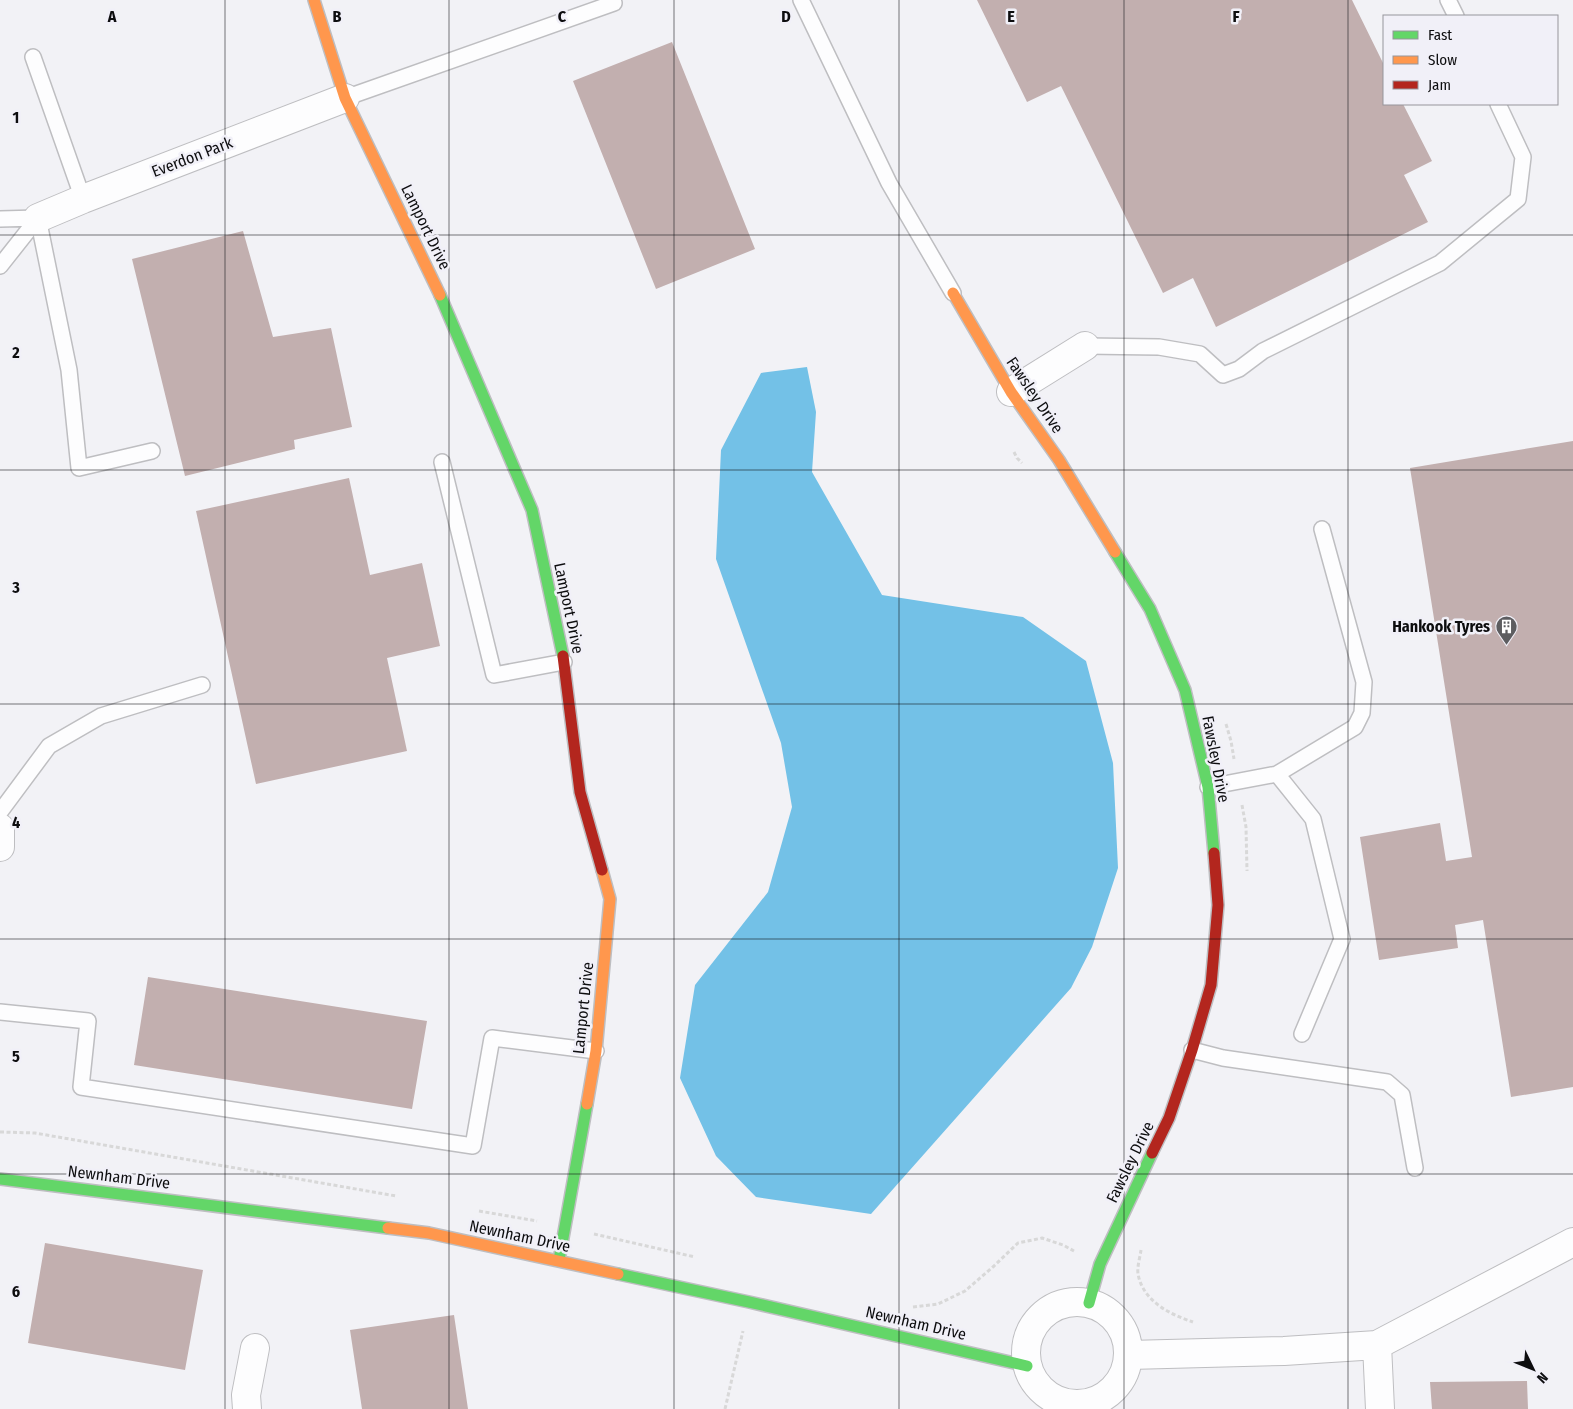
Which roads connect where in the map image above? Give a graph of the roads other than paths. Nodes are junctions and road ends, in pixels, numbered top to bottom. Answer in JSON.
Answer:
{"nodes":[{"id":1,"x":314,"y":0,"type":"edge"},
{"id":2,"x":801,"y":0,"type":"edge"},
{"id":3,"x":1448,"y":0,"type":"edge"},
{"id":4,"x":614,"y":3,"type":"dead end"},
{"id":5,"x":1456,"y":15,"type":"edge"},
{"id":6,"x":33,"y":57,"type":"dead end"},
{"id":7,"x":345,"y":98,"type":"junction"},
{"id":8,"x":1498,"y":105,"type":"edge"},
{"id":9,"x":83,"y":199,"type":"junction"},
{"id":10,"x":38,"y":218,"type":"junction"},
{"id":11,"x":0,"y":219,"type":"edge"},
{"id":12,"x":0,"y":266,"type":"edge"},
{"id":13,"x":953,"y":293,"type":"joint"},
{"id":14,"x":1084,"y":346,"type":"joint"},
{"id":15,"x":1011,"y":392,"type":"junction"},
{"id":16,"x":152,"y":451,"type":"dead end"},
{"id":17,"x":442,"y":462,"type":"dead end"},
{"id":18,"x":1322,"y":530,"type":"dead end"},
{"id":19,"x":564,"y":662,"type":"junction"},
{"id":20,"x":202,"y":685,"type":"dead end"},
{"id":21,"x":1277,"y":774,"type":"junction"},
{"id":22,"x":1208,"y":787,"type":"junction"},
{"id":23,"x":0,"y":812,"type":"edge"},
{"id":24,"x":0,"y":828,"type":"edge"},
{"id":25,"x":0,"y":847,"type":"edge"},
{"id":26,"x":0,"y":1012,"type":"edge"},
{"id":27,"x":1302,"y":1034,"type":"dead end"},
{"id":28,"x":1192,"y":1050,"type":"junction"},
{"id":29,"x":596,"y":1051,"type":"junction"},
{"id":30,"x":1415,"y":1168,"type":"dead end"},
{"id":31,"x":0,"y":1179,"type":"edge"},
{"id":32,"x":1573,"y":1242,"type":"edge"},
{"id":33,"x":559,"y":1260,"type":"junction"},
{"id":34,"x":1089,"y":1303,"type":"junction"},
{"id":35,"x":1377,"y":1346,"type":"junction"},
{"id":36,"x":255,"y":1348,"type":"dead end"},
{"id":37,"x":1129,"y":1355,"type":"junction"},
{"id":38,"x":1027,"y":1366,"type":"junction"},
{"id":39,"x":247,"y":1409,"type":"edge"},
{"id":40,"x":1380,"y":1409,"type":"edge"}],
"edges":[{"from":1,"to":7,"type":"street","name":"Lamport Drive"},
{"from":2,"to":13,"type":"lane"},
{"from":3,"to":5,"type":"lane"},
{"from":4,"to":7,"type":"lane"},
{"from":6,"to":9,"type":"lane"},
{"from":7,"to":9,"type":"street","name":"Everdon Park"},
{"from":7,"to":19,"type":"street","name":"Lamport Drive"},
{"from":8,"to":14,"type":"lane"},
{"from":9,"to":10,"type":"street","name":"Everdon Park"},
{"from":10,"to":11,"type":"lane"},
{"from":10,"to":12,"type":"lane"},
{"from":10,"to":16,"type":"lane"},
{"from":13,"to":15,"type":"street","name":"Fawsley Drive"},
{"from":14,"to":15,"type":"street"},
{"from":15,"to":22,"type":"street","name":"Fawsley Drive"},
{"from":17,"to":19,"type":"lane"},
{"from":18,"to":21,"type":"lane"},
{"from":19,"to":29,"type":"street","name":"Lamport Drive"},
{"from":20,"to":23,"type":"lane"},
{"from":21,"to":22,"type":"lane"},
{"from":21,"to":27,"type":"lane"},
{"from":22,"to":28,"type":"street","name":"Fawsley Drive"},
{"from":24,"to":25,"type":"street"},
{"from":26,"to":29,"type":"lane"},
{"from":28,"to":30,"type":"lane"},
{"from":28,"to":34,"type":"street","name":"Fawsley Drive"},
{"from":29,"to":33,"type":"street","name":"Lamport Drive"},
{"from":31,"to":33,"type":"street","name":"Newnham Drive"},
{"from":32,"to":35,"type":"street"},
{"from":33,"to":38,"type":"street","name":"Newnham Drive"},
{"from":34,"to":37,"type":"street"},
{"from":34,"to":38,"type":"street"},
{"from":35,"to":37,"type":"street"},
{"from":35,"to":40,"type":"street"},
{"from":36,"to":39,"type":"street"},
{"from":37,"to":38,"type":"street"}]}
